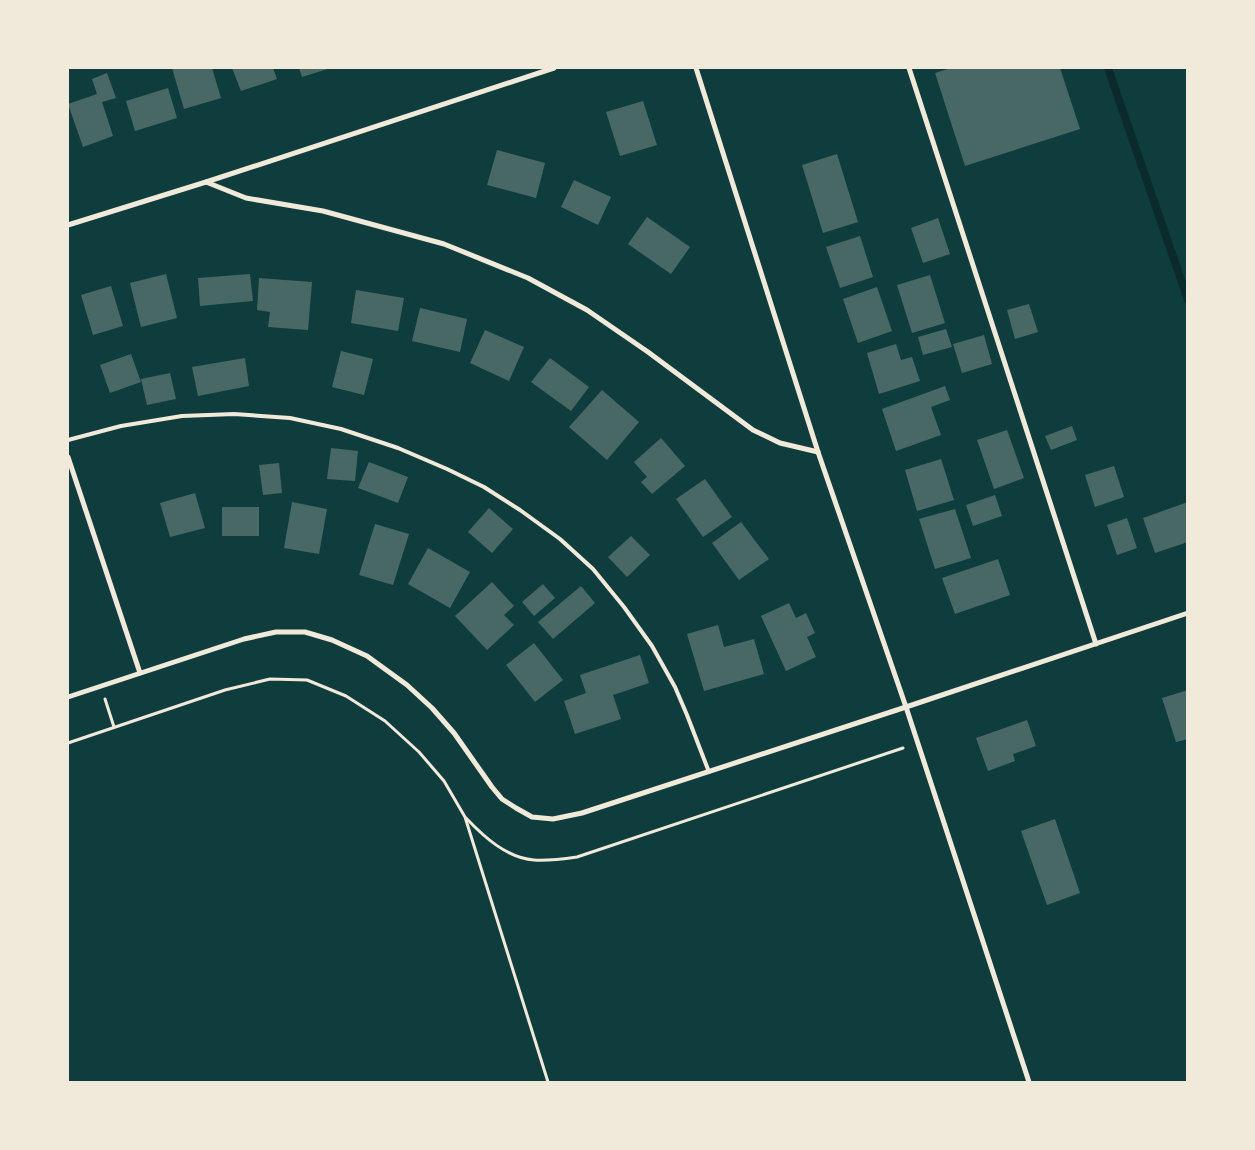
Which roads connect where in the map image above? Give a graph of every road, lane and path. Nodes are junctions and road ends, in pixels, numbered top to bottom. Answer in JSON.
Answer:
{"nodes":[{"id":1,"x":554,"y":68,"type":"edge"},
{"id":2,"x":696,"y":68,"type":"edge"},
{"id":3,"x":908,"y":68,"type":"edge"},
{"id":4,"x":206,"y":182,"type":"junction"},
{"id":5,"x":68,"y":226,"type":"edge"},
{"id":6,"x":68,"y":440,"type":"edge"},
{"id":7,"x":818,"y":452,"type":"junction"},
{"id":8,"x":68,"y":457,"type":"edge"},
{"id":9,"x":1188,"y":613,"type":"edge"},
{"id":10,"x":1096,"y":644,"type":"junction"},
{"id":11,"x":140,"y":673,"type":"junction"},
{"id":12,"x":100,"y":686,"type":"junction"},
{"id":13,"x":68,"y":697,"type":"edge"},
{"id":14,"x":906,"y":707,"type":"junction"},
{"id":15,"x":114,"y":727,"type":"junction"},
{"id":16,"x":68,"y":743,"type":"edge"},
{"id":17,"x":918,"y":744,"type":"junction"},
{"id":18,"x":708,"y":772,"type":"junction"},
{"id":19,"x":465,"y":817,"type":"junction"},
{"id":20,"x":548,"y":1082,"type":"edge"},
{"id":21,"x":1029,"y":1082,"type":"edge"}],
"edges":[{"from":1,"to":4,"type":"street"},
{"from":2,"to":7,"type":"street"},
{"from":3,"to":10,"type":"street"},
{"from":4,"to":5,"type":"street"},
{"from":4,"to":7,"type":"street"},
{"from":6,"to":18,"type":"lane"},
{"from":7,"to":14,"type":"street"},
{"from":8,"to":11,"type":"street"},
{"from":9,"to":10,"type":"street"},
{"from":10,"to":14,"type":"street"},
{"from":11,"to":12,"type":"street"},
{"from":11,"to":18,"type":"street"},
{"from":12,"to":13,"type":"street"},
{"from":12,"to":15,"type":"path"},
{"from":14,"to":17,"type":"street"},
{"from":14,"to":18,"type":"street"},
{"from":15,"to":16,"type":"path"},
{"from":15,"to":19,"type":"path"},
{"from":17,"to":19,"type":"path"},
{"from":17,"to":21,"type":"street"},
{"from":19,"to":20,"type":"path"}]}
